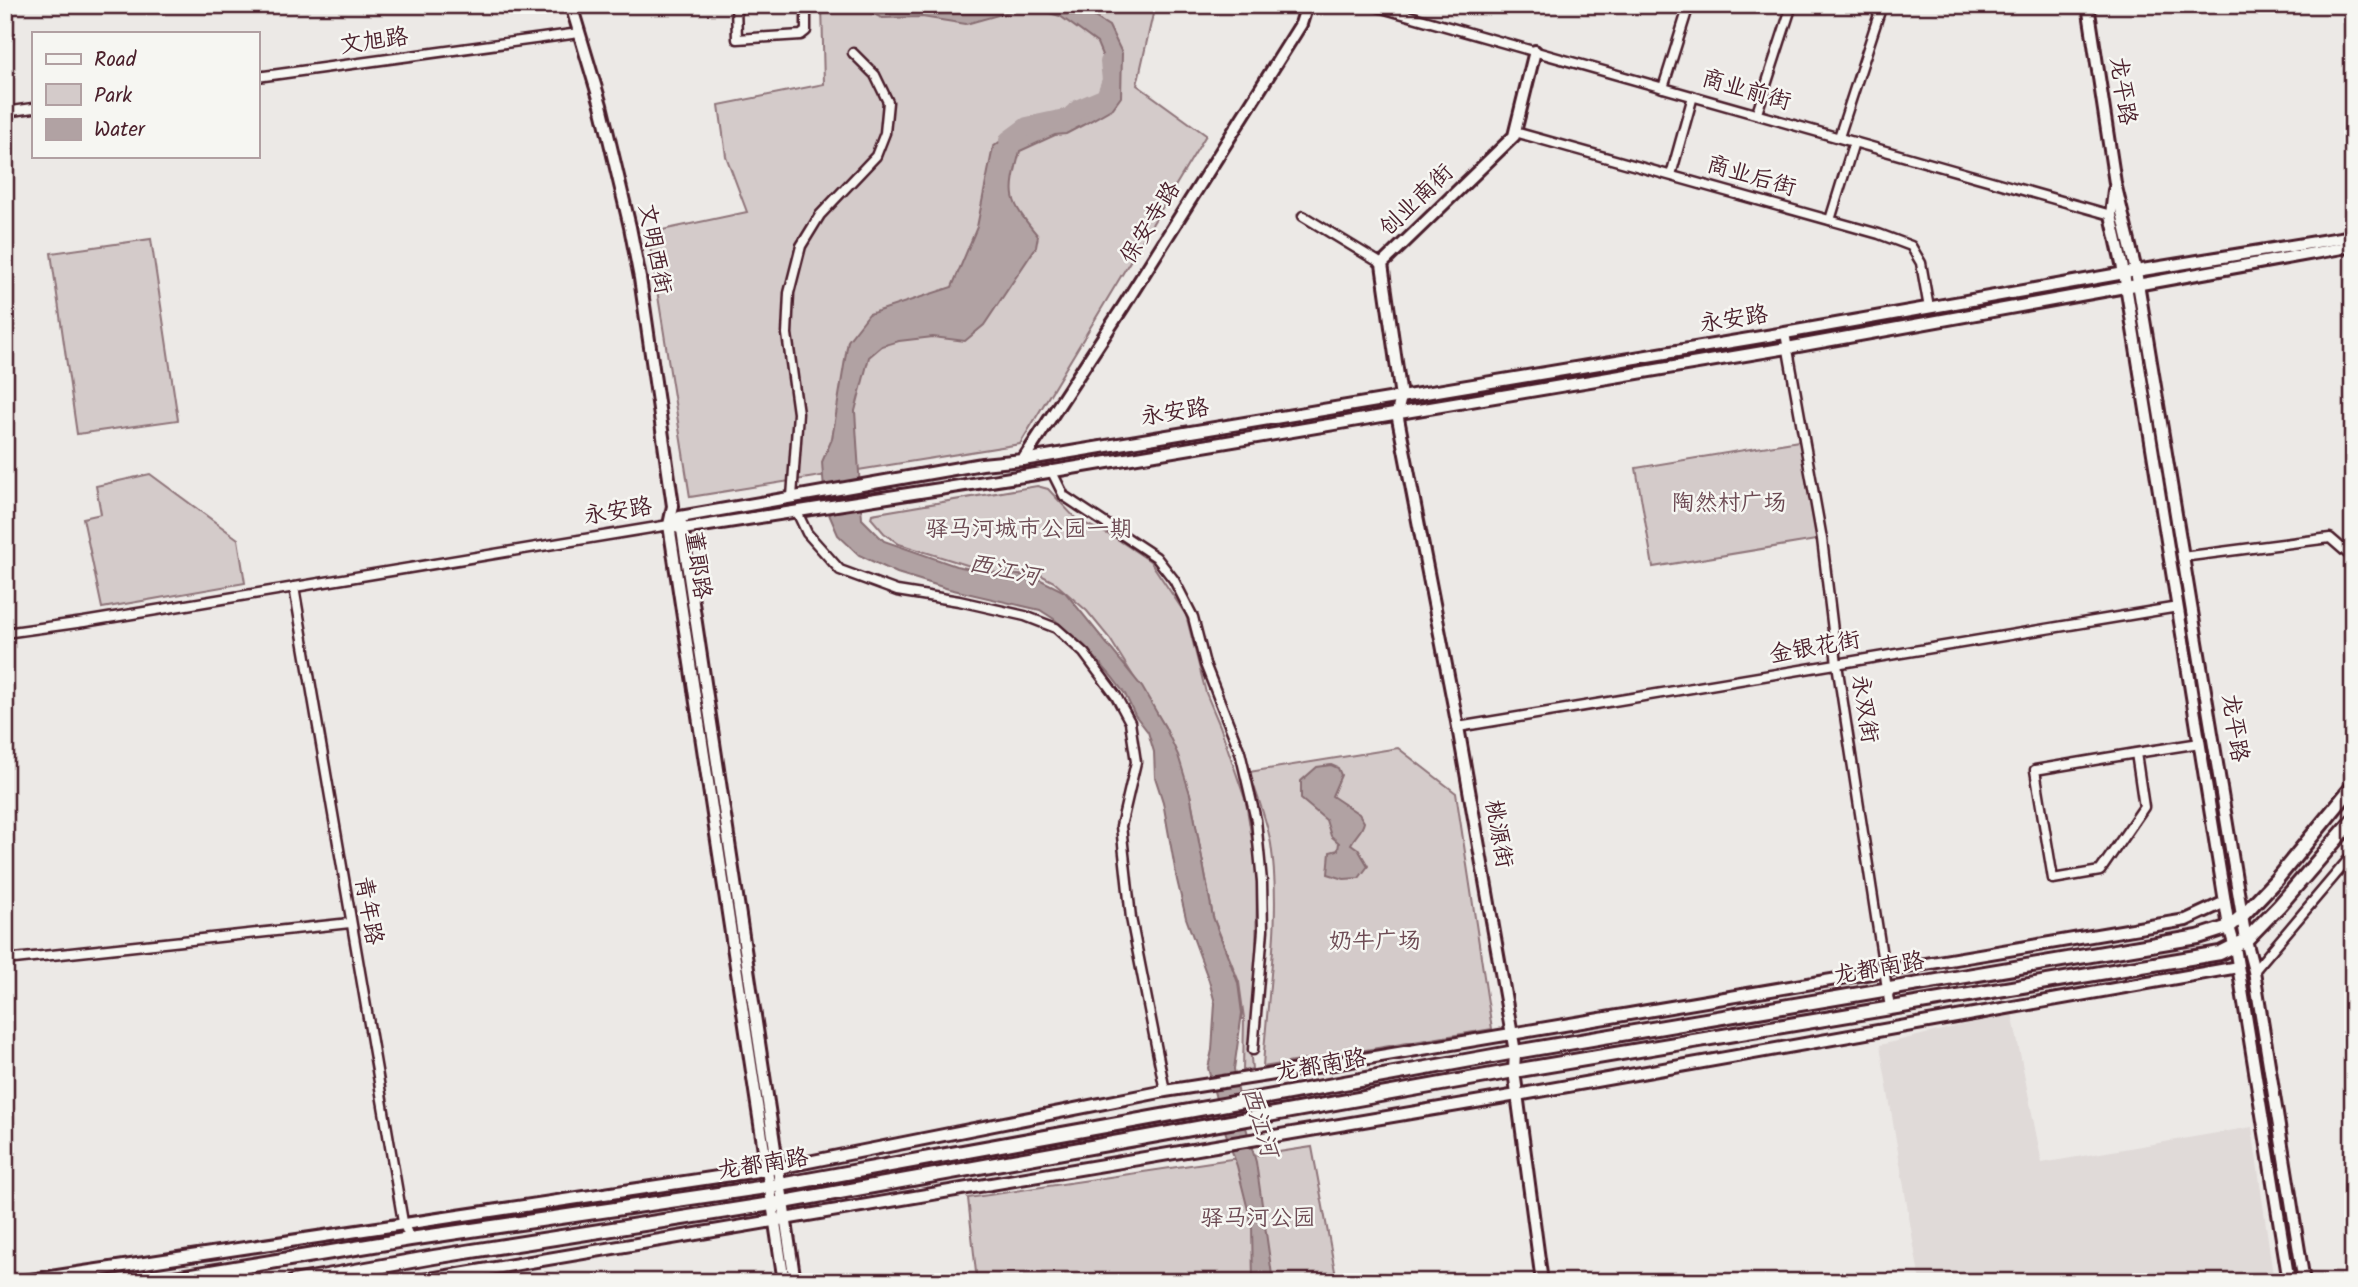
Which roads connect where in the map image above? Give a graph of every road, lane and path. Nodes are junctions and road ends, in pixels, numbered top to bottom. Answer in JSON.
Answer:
{"nodes":[{"id":1,"x":571,"y":5,"type":"edge"},
{"id":2,"x":736,"y":5,"type":"edge"},
{"id":3,"x":806,"y":5,"type":"edge"},
{"id":4,"x":1307,"y":5,"type":"edge"},
{"id":5,"x":1371,"y":5,"type":"edge"},
{"id":6,"x":1689,"y":5,"type":"edge"},
{"id":7,"x":1792,"y":5,"type":"edge"},
{"id":8,"x":1882,"y":5,"type":"edge"},
{"id":9,"x":2088,"y":5,"type":"edge"},
{"id":10,"x":579,"y":33,"type":"junction"},
{"id":11,"x":1535,"y":51,"type":"junction"},
{"id":12,"x":853,"y":53,"type":"dead end"},
{"id":13,"x":259,"y":77,"type":"edge"},
{"id":14,"x":1663,"y":88,"type":"junction"},
{"id":15,"x":1693,"y":96,"type":"junction"},
{"id":16,"x":32,"y":108,"type":"edge"},
{"id":17,"x":5,"y":112,"type":"edge"},
{"id":18,"x":1758,"y":113,"type":"junction"},
{"id":19,"x":1515,"y":132,"type":"junction"},
{"id":20,"x":1839,"y":137,"type":"junction"},
{"id":21,"x":1854,"y":142,"type":"junction"},
{"id":22,"x":1671,"y":175,"type":"junction"},
{"id":23,"x":2115,"y":183,"type":"junction"},
{"id":24,"x":2111,"y":215,"type":"junction"},
{"id":25,"x":1303,"y":216,"type":"dead end"},
{"id":26,"x":1830,"y":220,"type":"junction"},
{"id":27,"x":2353,"y":236,"type":"edge"},
{"id":28,"x":2353,"y":246,"type":"edge"},
{"id":29,"x":1382,"y":264,"type":"junction"},
{"id":30,"x":2130,"y":272,"type":"junction"},
{"id":31,"x":2132,"y":285,"type":"junction"},
{"id":32,"x":1929,"y":308,"type":"junction"},
{"id":33,"x":1785,"y":333,"type":"junction"},
{"id":34,"x":1787,"y":348,"type":"junction"},
{"id":35,"x":1401,"y":397,"type":"junction"},
{"id":36,"x":1397,"y":413,"type":"junction"},
{"id":37,"x":1023,"y":460,"type":"junction"},
{"id":38,"x":1051,"y":470,"type":"junction"},
{"id":39,"x":792,"y":497,"type":"junction"},
{"id":40,"x":673,"y":506,"type":"junction"},
{"id":41,"x":797,"y":512,"type":"junction"},
{"id":42,"x":680,"y":517,"type":"junction"},
{"id":43,"x":669,"y":525,"type":"junction"},
{"id":44,"x":683,"y":529,"type":"junction"},
{"id":45,"x":2182,"y":557,"type":"junction"},
{"id":46,"x":2353,"y":558,"type":"edge"},
{"id":47,"x":294,"y":587,"type":"junction"},
{"id":48,"x":2178,"y":607,"type":"junction"},
{"id":49,"x":5,"y":633,"type":"edge"},
{"id":50,"x":1837,"y":664,"type":"junction"},
{"id":51,"x":1458,"y":727,"type":"junction"},
{"id":52,"x":2200,"y":743,"type":"junction"},
{"id":53,"x":2136,"y":753,"type":"junction"},
{"id":54,"x":2353,"y":786,"type":"edge"},
{"id":55,"x":2353,"y":820,"type":"edge"},
{"id":56,"x":2353,"y":854,"type":"edge"},
{"id":57,"x":2225,"y":902,"type":"junction"},
{"id":58,"x":2243,"y":915,"type":"junction"},
{"id":59,"x":350,"y":923,"type":"junction"},
{"id":60,"x":2229,"y":927,"type":"junction"},
{"id":61,"x":2240,"y":943,"type":"junction"},
{"id":62,"x":5,"y":960,"type":"edge"},
{"id":63,"x":2238,"y":968,"type":"junction"},
{"id":64,"x":1886,"y":971,"type":"junction"},
{"id":65,"x":2254,"y":971,"type":"junction"},
{"id":66,"x":1889,"y":989,"type":"junction"},
{"id":67,"x":1891,"y":1008,"type":"junction"},
{"id":68,"x":1511,"y":1034,"type":"junction"},
{"id":69,"x":1253,"y":1050,"type":"dead end"},
{"id":70,"x":1515,"y":1052,"type":"junction"},
{"id":71,"x":1514,"y":1071,"type":"junction"},
{"id":72,"x":1165,"y":1090,"type":"junction"},
{"id":73,"x":1517,"y":1095,"type":"junction"},
{"id":74,"x":772,"y":1168,"type":"junction"},
{"id":75,"x":775,"y":1185,"type":"junction"},
{"id":76,"x":778,"y":1203,"type":"junction"},
{"id":77,"x":780,"y":1219,"type":"junction"},
{"id":78,"x":403,"y":1222,"type":"junction"},
{"id":79,"x":410,"y":1239,"type":"junction"},
{"id":80,"x":17,"y":1282,"type":"edge"},
{"id":81,"x":150,"y":1282,"type":"edge"},
{"id":82,"x":293,"y":1282,"type":"edge"},
{"id":83,"x":412,"y":1282,"type":"edge"},
{"id":84,"x":784,"y":1282,"type":"edge"},
{"id":85,"x":795,"y":1282,"type":"edge"},
{"id":86,"x":1542,"y":1282,"type":"edge"},
{"id":87,"x":2289,"y":1282,"type":"edge"},
{"id":88,"x":2304,"y":1282,"type":"edge"}],
"edges":[{"from":1,"to":10,"type":"street","name":"文明西街"},
{"from":2,"to":3,"type":"street"},
{"from":4,"to":37,"type":"street","name":"保安寺路"},
{"from":5,"to":11,"type":"street","name":"商业前街"},
{"from":6,"to":14,"type":"street"},
{"from":7,"to":18,"type":"street"},
{"from":8,"to":20,"type":"street"},
{"from":9,"to":23,"type":"street","name":"龙平路"},
{"from":10,"to":13,"type":"street","name":"文旭路"},
{"from":10,"to":40,"type":"street","name":"文明西街"},
{"from":11,"to":14,"type":"street","name":"商业前街"},
{"from":11,"to":19,"type":"street","name":"创业南街"},
{"from":12,"to":39,"type":"street"},
{"from":14,"to":15,"type":"street","name":"商业前街"},
{"from":15,"to":18,"type":"street","name":"商业前街"},
{"from":15,"to":22,"type":"street"},
{"from":16,"to":17,"type":"street"},
{"from":18,"to":20,"type":"street","name":"商业前街"},
{"from":19,"to":22,"type":"street","name":"商业后街"},
{"from":19,"to":29,"type":"street","name":"创业南街"},
{"from":20,"to":21,"type":"street","name":"商业前街"},
{"from":21,"to":24,"type":"street","name":"商业前街"},
{"from":21,"to":26,"type":"street"},
{"from":22,"to":26,"type":"street","name":"商业后街"},
{"from":23,"to":24,"type":"street","name":"龙平路"},
{"from":23,"to":30,"type":"street","name":"龙平路"},
{"from":24,"to":30,"type":"street","name":"龙平路"},
{"from":25,"to":29,"type":"street"},
{"from":26,"to":32,"type":"street","name":"商业后街"},
{"from":27,"to":30,"type":"street","name":"永安路"},
{"from":28,"to":31,"type":"street"},
{"from":29,"to":35,"type":"street","name":"创业南街"},
{"from":30,"to":31,"type":"street","name":"龙平路"},
{"from":30,"to":32,"type":"street","name":"永安路"},
{"from":31,"to":34,"type":"street"},
{"from":31,"to":45,"type":"street","name":"龙平路"},
{"from":31,"to":48,"type":"street","name":"龙平路"},
{"from":32,"to":33,"type":"street","name":"永安路"},
{"from":33,"to":34,"type":"street","name":"永双街"},
{"from":33,"to":35,"type":"street","name":"永安路"},
{"from":34,"to":36,"type":"street"},
{"from":34,"to":50,"type":"street","name":"永双街"},
{"from":35,"to":36,"type":"street","name":"桃源街"},
{"from":35,"to":37,"type":"street","name":"永安路"},
{"from":36,"to":38,"type":"street"},
{"from":36,"to":51,"type":"street","name":"桃源街"},
{"from":37,"to":39,"type":"street","name":"永安路"},
{"from":38,"to":41,"type":"street"},
{"from":38,"to":69,"type":"street"},
{"from":39,"to":42,"type":"street","name":"永安路"},
{"from":40,"to":42,"type":"street","name":"董郞路"},
{"from":40,"to":43,"type":"street","name":"董郞路"},
{"from":41,"to":44,"type":"street"},
{"from":41,"to":72,"type":"street"},
{"from":42,"to":43,"type":"street","name":"永安路"},
{"from":42,"to":44,"type":"street","name":"董郞路"},
{"from":43,"to":44,"type":"street"},
{"from":43,"to":47,"type":"street","name":"永安路"},
{"from":43,"to":74,"type":"street","name":"董郞路"},
{"from":44,"to":74,"type":"street","name":"董郞路"},
{"from":45,"to":46,"type":"street"},
{"from":45,"to":58,"type":"street","name":"龙平路"},
{"from":47,"to":49,"type":"street","name":"永安路"},
{"from":47,"to":59,"type":"street","name":"青年路"},
{"from":48,"to":50,"type":"street","name":"金银花街"},
{"from":48,"to":52,"type":"street","name":"龙平路"},
{"from":50,"to":51,"type":"street","name":"金银花街"},
{"from":50,"to":64,"type":"street","name":"永双街"},
{"from":51,"to":68,"type":"street","name":"桃源街"},
{"from":52,"to":53,"type":"street"},
{"from":52,"to":57,"type":"street","name":"龙平路"},
{"from":53,"to":53,"type":"street"},
{"from":54,"to":58,"type":"main road","name":"龙都南路"},
{"from":55,"to":61,"type":"main road","name":"龙都南路"},
{"from":56,"to":65,"type":"street"},
{"from":57,"to":60,"type":"street","name":"龙平路"},
{"from":57,"to":64,"type":"street"},
{"from":58,"to":60,"type":"main road","name":"龙都南路"},
{"from":58,"to":61,"type":"street","name":"龙平路"},
{"from":59,"to":62,"type":"street"},
{"from":59,"to":78,"type":"street","name":"青年路"},
{"from":60,"to":61,"type":"street","name":"龙平路"},
{"from":60,"to":66,"type":"main road","name":"龙都南路"},
{"from":61,"to":63,"type":"street","name":"龙平路"},
{"from":61,"to":65,"type":"street","name":"龙平路"},
{"from":61,"to":67,"type":"main road","name":"龙都南路"},
{"from":63,"to":73,"type":"street"},
{"from":63,"to":87,"type":"street","name":"龙平路"},
{"from":64,"to":66,"type":"street","name":"永双街"},
{"from":64,"to":68,"type":"street"},
{"from":65,"to":88,"type":"street","name":"龙平路"},
{"from":66,"to":67,"type":"street","name":"永双街"},
{"from":66,"to":70,"type":"main road","name":"龙都南路"},
{"from":67,"to":71,"type":"main road","name":"龙都南路"},
{"from":68,"to":70,"type":"street","name":"桃源街"},
{"from":68,"to":72,"type":"street"},
{"from":70,"to":71,"type":"street","name":"桃源街"},
{"from":70,"to":75,"type":"main road","name":"龙都南路"},
{"from":71,"to":73,"type":"street","name":"桃源街"},
{"from":71,"to":76,"type":"main road","name":"龙都南路"},
{"from":72,"to":74,"type":"street"},
{"from":73,"to":77,"type":"street"},
{"from":73,"to":86,"type":"street","name":"桃源街"},
{"from":74,"to":75,"type":"street","name":"董郞路"},
{"from":74,"to":78,"type":"street"},
{"from":75,"to":76,"type":"street","name":"董郞路"},
{"from":75,"to":79,"type":"main road","name":"龙都南路"},
{"from":76,"to":77,"type":"street","name":"董郞路"},
{"from":76,"to":82,"type":"main road","name":"龙都南路"},
{"from":77,"to":83,"type":"street"},
{"from":77,"to":84,"type":"street","name":"董郞路"},
{"from":77,"to":85,"type":"street","name":"董郞路"},
{"from":78,"to":79,"type":"street","name":"青年路"},
{"from":78,"to":80,"type":"street"},
{"from":79,"to":81,"type":"main road","name":"龙都南路"}]}
